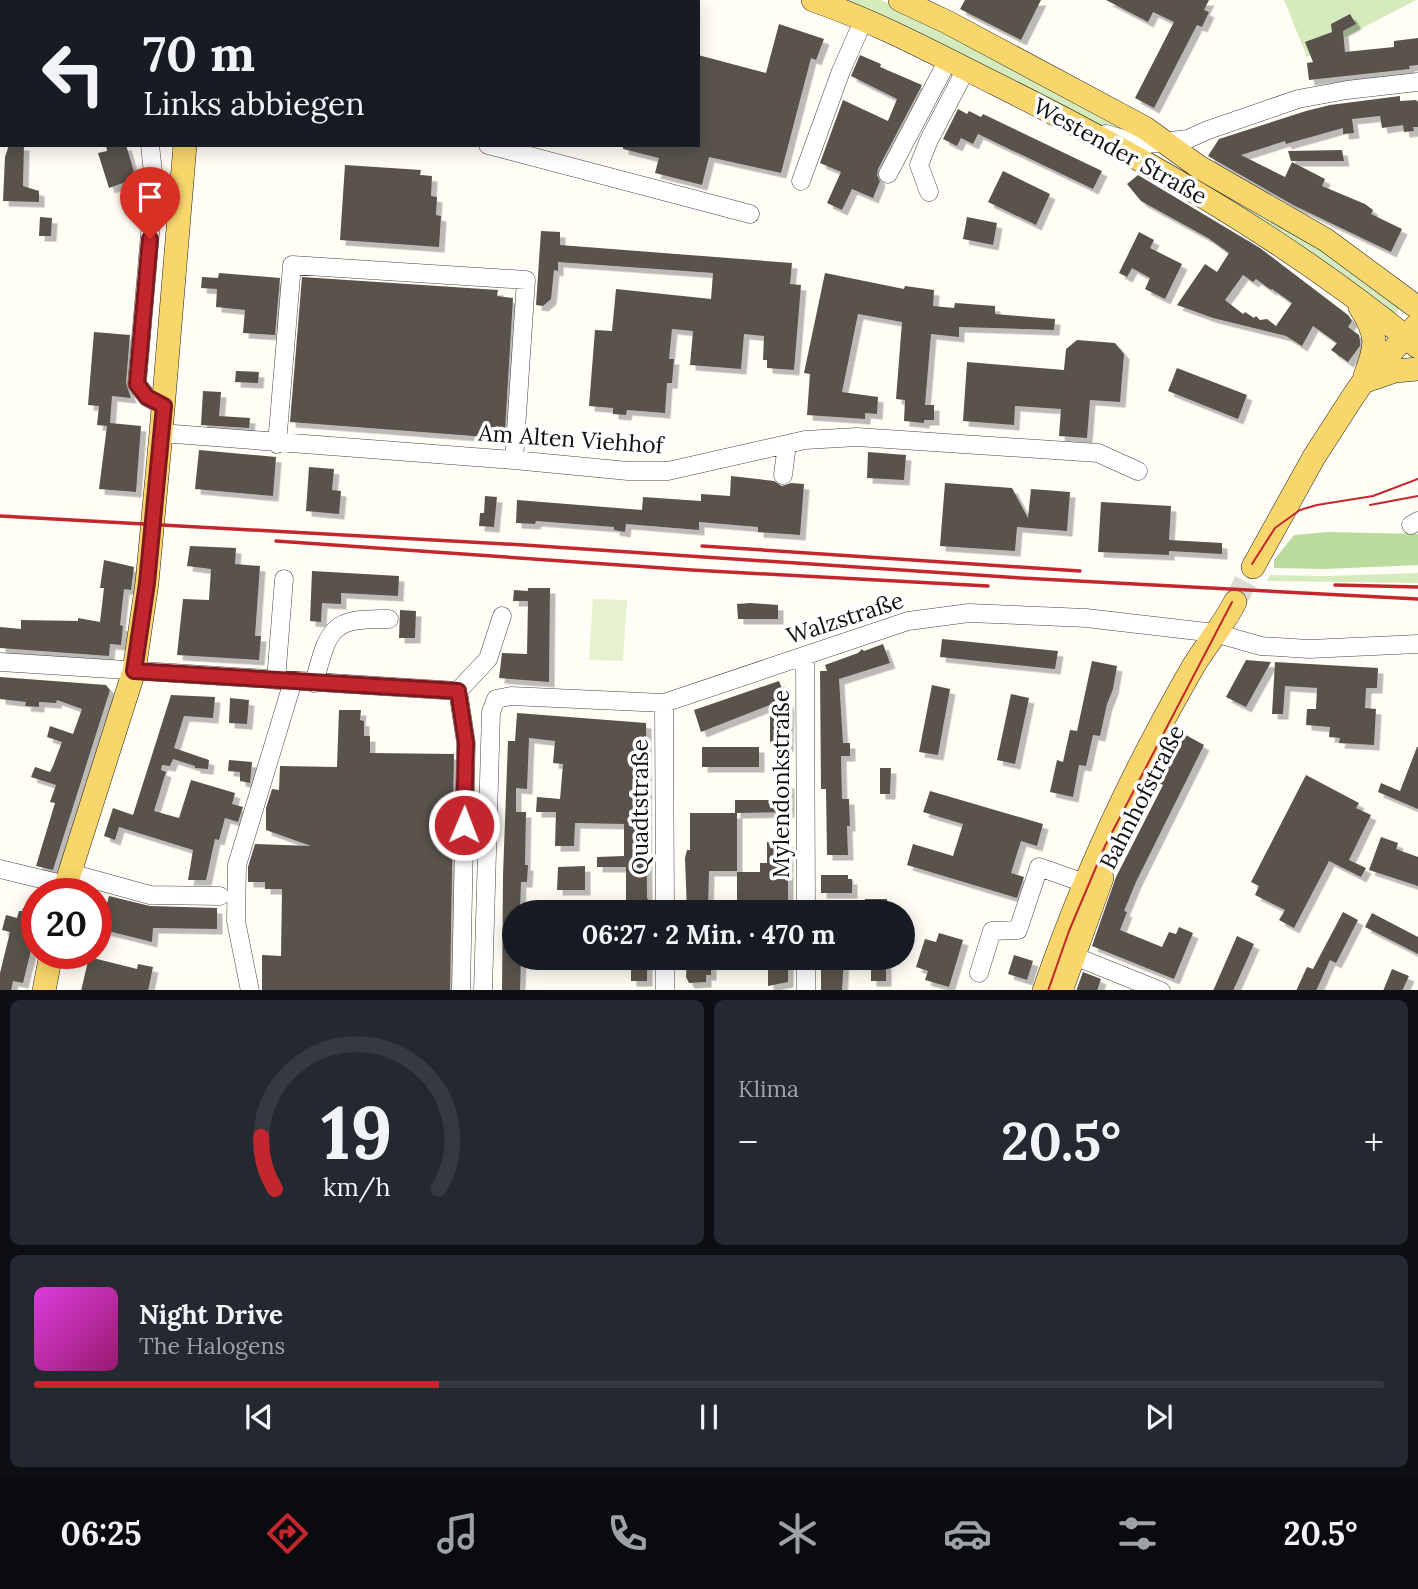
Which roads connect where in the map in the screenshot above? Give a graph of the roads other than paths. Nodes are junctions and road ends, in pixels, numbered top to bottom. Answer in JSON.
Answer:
{"nodes":[{"id":1,"x":813,"y":0,"type":"edge"},
{"id":2,"x":900,"y":0,"type":"edge"},
{"id":3,"x":864,"y":19,"type":"junction"},
{"id":4,"x":957,"y":64,"type":"junction"},
{"id":5,"x":1418,"y":82,"type":"edge"},
{"id":6,"x":1052,"y":112,"type":"junction"},
{"id":7,"x":1180,"y":146,"type":"junction"},
{"id":8,"x":149,"y":147,"type":"edge"},
{"id":9,"x":185,"y":147,"type":"edge"},
{"id":10,"x":496,"y":147,"type":"edge"},
{"id":11,"x":153,"y":173,"type":"junction"},
{"id":12,"x":887,"y":174,"type":"dead end"},
{"id":13,"x":802,"y":181,"type":"dead end"},
{"id":14,"x":181,"y":187,"type":"junction"},
{"id":15,"x":929,"y":192,"type":"dead end"},
{"id":16,"x":750,"y":214,"type":"dead end"},
{"id":17,"x":1356,"y":300,"type":"junction"},
{"id":18,"x":1418,"y":308,"type":"edge"},
{"id":19,"x":1414,"y":336,"type":"edge"},
{"id":20,"x":1418,"y":369,"type":"edge"},
{"id":21,"x":1363,"y":382,"type":"junction"},
{"id":22,"x":164,"y":406,"type":"junction"},
{"id":23,"x":161,"y":433,"type":"junction"},
{"id":24,"x":277,"y":444,"type":"junction"},
{"id":25,"x":787,"y":445,"type":"junction"},
{"id":26,"x":514,"y":460,"type":"junction"},
{"id":27,"x":1138,"y":471,"type":"dead end"},
{"id":28,"x":783,"y":475,"type":"dead end"},
{"id":29,"x":1253,"y":567,"type":"tunnel mouth"},
{"id":30,"x":284,"y":579,"type":"dead end"},
{"id":31,"x":1234,"y":605,"type":"tunnel mouth"},
{"id":32,"x":502,"y":616,"type":"dead end"},
{"id":33,"x":389,"y":619,"type":"dead end"},
{"id":34,"x":1220,"y":634,"type":"junction"},
{"id":35,"x":1418,"y":643,"type":"edge"},
{"id":36,"x":805,"y":656,"type":"junction"},
{"id":37,"x":0,"y":662,"type":"edge"},
{"id":38,"x":134,"y":671,"type":"junction"},
{"id":39,"x":285,"y":681,"type":"junction"},
{"id":40,"x":314,"y":683,"type":"junction"},
{"id":41,"x":458,"y":691,"type":"junction"},
{"id":42,"x":664,"y":703,"type":"junction"},
{"id":43,"x":0,"y":869,"type":"edge"},
{"id":44,"x":40,"y":878,"type":"edge"},
{"id":45,"x":68,"y":878,"type":"edge"},
{"id":46,"x":1084,"y":883,"type":"junction"},
{"id":47,"x":112,"y":890,"type":"edge"},
{"id":48,"x":220,"y":896,"type":"dead end"},
{"id":49,"x":665,"y":900,"type":"edge"},
{"id":50,"x":806,"y":900,"type":"edge"},
{"id":51,"x":1074,"y":908,"type":"junction"},
{"id":52,"x":1070,"y":954,"type":"junction"},
{"id":53,"x":48,"y":969,"type":"edge"},
{"id":54,"x":665,"y":970,"type":"edge"},
{"id":55,"x":806,"y":970,"type":"edge"},
{"id":56,"x":979,"y":973,"type":"dead end"},
{"id":57,"x":44,"y":990,"type":"edge"},
{"id":58,"x":250,"y":990,"type":"edge"},
{"id":59,"x":461,"y":990,"type":"edge"},
{"id":60,"x":484,"y":990,"type":"edge"},
{"id":61,"x":665,"y":990,"type":"edge"},
{"id":62,"x":806,"y":990,"type":"edge"},
{"id":63,"x":1044,"y":990,"type":"edge"},
{"id":64,"x":1062,"y":990,"type":"edge"},
{"id":65,"x":1161,"y":990,"type":"edge"}],
"edges":[{"from":1,"to":3,"type":"main road","name":"Westender Straße"},
{"from":2,"to":7,"type":"main road","name":"Westender Straße"},
{"from":3,"to":4,"type":"main road","name":"Westender Straße"},
{"from":3,"to":13,"type":"street"},
{"from":4,"to":6,"type":"main road","name":"Westender Straße"},
{"from":4,"to":12,"type":"street"},
{"from":4,"to":15,"type":"street"},
{"from":5,"to":7,"type":"street"},
{"from":6,"to":7,"type":"street"},
{"from":6,"to":17,"type":"main road","name":"Westender Straße"},
{"from":7,"to":18,"type":"main road","name":"Westender Straße"},
{"from":8,"to":11,"type":"street"},
{"from":9,"to":14,"type":"main road"},
{"from":10,"to":16,"type":"street"},
{"from":11,"to":14,"type":"street"},
{"from":11,"to":22,"type":"street"},
{"from":14,"to":22,"type":"main road"},
{"from":17,"to":19,"type":"main road","name":"Westender Straße"},
{"from":17,"to":21,"type":"main road"},
{"from":19,"to":21,"type":"main road"},
{"from":20,"to":21,"type":"main road"},
{"from":21,"to":29,"type":"main road"},
{"from":22,"to":23,"type":"main road"},
{"from":23,"to":24,"type":"street","name":"Am Alten Viehhof"},
{"from":23,"to":38,"type":"main road"},
{"from":24,"to":26,"type":"street","name":"Am Alten Viehhof"},
{"from":24,"to":26,"type":"street"},
{"from":25,"to":26,"type":"street","name":"Am Alten Viehhof"},
{"from":25,"to":27,"type":"street","name":"Am Alten Viehhof"},
{"from":25,"to":28,"type":"street"},
{"from":30,"to":39,"type":"street"},
{"from":31,"to":34,"type":"main road","name":"Bahnhofstraße"},
{"from":32,"to":41,"type":"street"},
{"from":33,"to":40,"type":"street"},
{"from":34,"to":35,"type":"street","name":"Walzstraße"},
{"from":34,"to":36,"type":"street","name":"Walzstraße"},
{"from":34,"to":46,"type":"main road","name":"Bahnhofstraße"},
{"from":34,"to":52,"type":"main road","name":"Bahnhofstraße"},
{"from":36,"to":42,"type":"street","name":"Walzstraße"},
{"from":36,"to":50,"type":"street","name":"Mylendonkstraße"},
{"from":37,"to":38,"type":"street"},
{"from":38,"to":39,"type":"street"},
{"from":38,"to":45,"type":"main road"},
{"from":39,"to":40,"type":"street"},
{"from":39,"to":58,"type":"street"},
{"from":40,"to":41,"type":"street"},
{"from":41,"to":59,"type":"street"},
{"from":42,"to":49,"type":"street","name":"Quadtstraße"},
{"from":42,"to":60,"type":"street","name":"Walzstraße"},
{"from":43,"to":44,"type":"street"},
{"from":46,"to":51,"type":"main road","name":"Bahnhofstraße"},
{"from":46,"to":56,"type":"street"},
{"from":47,"to":48,"type":"street"},
{"from":51,"to":52,"type":"street","name":"Bahnhofstraße"},
{"from":51,"to":63,"type":"main road","name":"Bahnhofstraße"},
{"from":52,"to":64,"type":"main road","name":"Bahnhofstraße"},
{"from":52,"to":65,"type":"street"},
{"from":53,"to":57,"type":"main road"},
{"from":54,"to":61,"type":"street"},
{"from":55,"to":62,"type":"street"}]}
